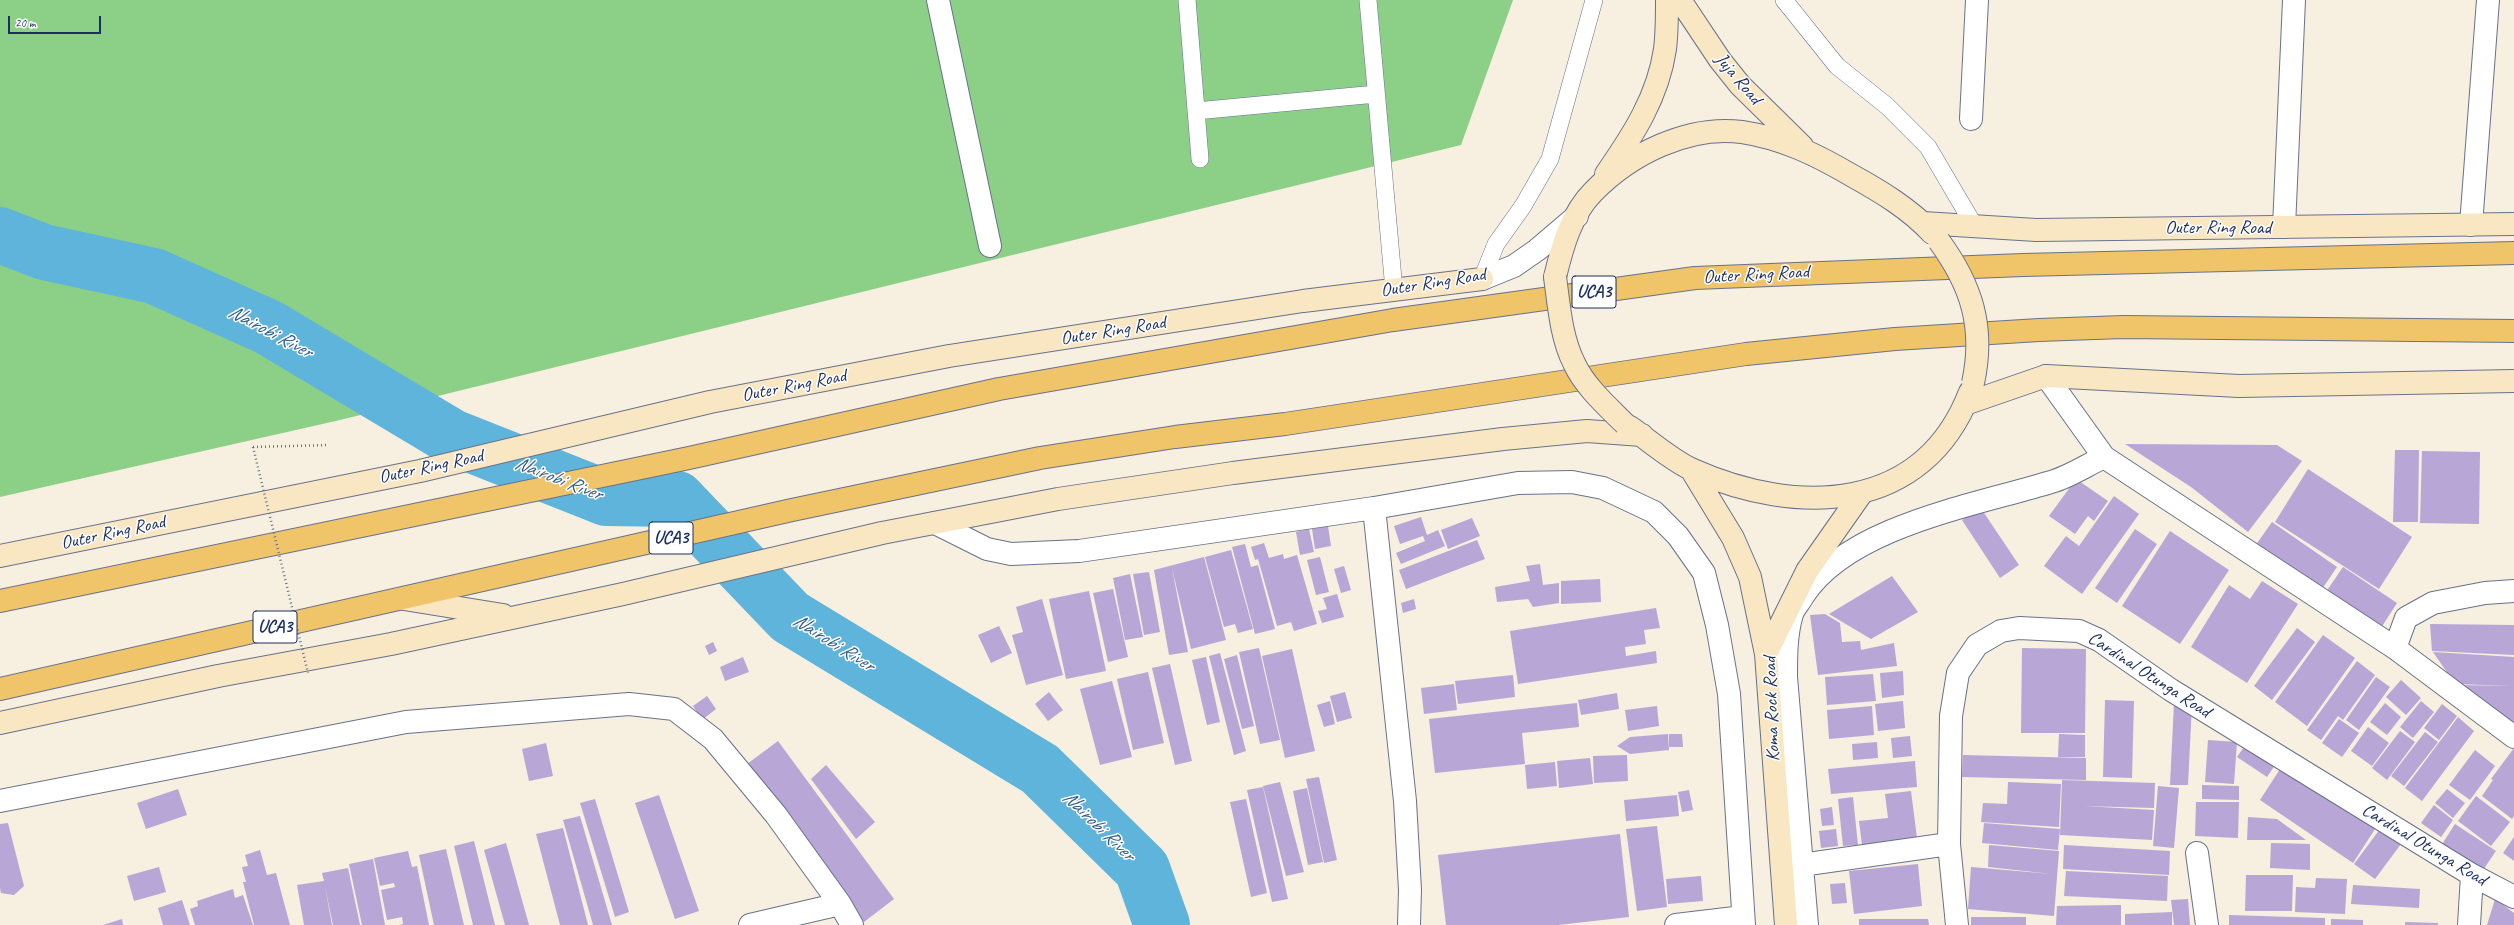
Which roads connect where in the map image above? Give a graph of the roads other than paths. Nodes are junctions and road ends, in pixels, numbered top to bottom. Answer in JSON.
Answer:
{"nodes":[{"id":1,"x":938,"y":0,"type":"edge"},
{"id":2,"x":1186,"y":0,"type":"edge"},
{"id":3,"x":1368,"y":0,"type":"edge"},
{"id":4,"x":1594,"y":0,"type":"edge"},
{"id":5,"x":1667,"y":0,"type":"edge"},
{"id":6,"x":1680,"y":0,"type":"edge"},
{"id":7,"x":1784,"y":0,"type":"edge"},
{"id":8,"x":1977,"y":0,"type":"edge"},
{"id":9,"x":2294,"y":0,"type":"edge"},
{"id":10,"x":2488,"y":0,"type":"edge"},
{"id":11,"x":1376,"y":94,"type":"junction"},
{"id":12,"x":1196,"y":111,"type":"junction"},
{"id":13,"x":1971,"y":119,"type":"dead end"},
{"id":14,"x":1806,"y":150,"type":"junction"},
{"id":15,"x":1200,"y":159,"type":"dead end"},
{"id":16,"x":1592,"y":192,"type":"junction"},
{"id":17,"x":1577,"y":216,"type":"junction"},
{"id":18,"x":1922,"y":223,"type":"junction"},
{"id":19,"x":2514,"y":224,"type":"edge"},
{"id":20,"x":2471,"y":225,"type":"junction"},
{"id":21,"x":1975,"y":227,"type":"junction"},
{"id":22,"x":2284,"y":227,"type":"junction"},
{"id":23,"x":990,"y":246,"type":"dead end"},
{"id":24,"x":2514,"y":252,"type":"edge"},
{"id":25,"x":1482,"y":279,"type":"junction"},
{"id":26,"x":1394,"y":290,"type":"junction"},
{"id":27,"x":2514,"y":331,"type":"edge"},
{"id":28,"x":2046,"y":376,"type":"junction"},
{"id":29,"x":2514,"y":381,"type":"edge"},
{"id":30,"x":1965,"y":404,"type":"junction"},
{"id":31,"x":1634,"y":429,"type":"junction"},
{"id":32,"x":2104,"y":457,"type":"junction"},
{"id":33,"x":1691,"y":469,"type":"junction"},
{"id":34,"x":1860,"y":494,"type":"junction"},
{"id":35,"x":1374,"y":508,"type":"junction"},
{"id":36,"x":935,"y":523,"type":"junction"},
{"id":37,"x":0,"y":556,"type":"edge"},
{"id":38,"x":2514,"y":591,"type":"edge"},
{"id":39,"x":404,"y":599,"type":"junction"},
{"id":40,"x":0,"y":601,"type":"edge"},
{"id":41,"x":514,"y":617,"type":"junction"},
{"id":42,"x":2395,"y":648,"type":"junction"},
{"id":43,"x":1766,"y":654,"type":"junction"},
{"id":44,"x":0,"y":689,"type":"edge"},
{"id":45,"x":0,"y":723,"type":"edge"},
{"id":46,"x":2514,"y":737,"type":"edge"},
{"id":47,"x":0,"y":801,"type":"edge"},
{"id":48,"x":1949,"y":844,"type":"junction"},
{"id":49,"x":2197,"y":853,"type":"dead end"},
{"id":50,"x":1801,"y":865,"type":"junction"},
{"id":51,"x":2472,"y":875,"type":"junction"},
{"id":52,"x":2514,"y":897,"type":"edge"},
{"id":53,"x":840,"y":904,"type":"junction"},
{"id":54,"x":1744,"y":921,"type":"edge"},
{"id":55,"x":750,"y":925,"type":"edge"},
{"id":56,"x":852,"y":925,"type":"edge"},
{"id":57,"x":1409,"y":925,"type":"edge"},
{"id":58,"x":1676,"y":925,"type":"edge"},
{"id":59,"x":1786,"y":925,"type":"edge"},
{"id":60,"x":1807,"y":925,"type":"edge"},
{"id":61,"x":1957,"y":925,"type":"edge"},
{"id":62,"x":2207,"y":925,"type":"edge"},
{"id":63,"x":2469,"y":925,"type":"edge"}],
"edges":[{"from":1,"to":23,"type":"street"},
{"from":2,"to":12,"type":"lane"},
{"from":3,"to":11,"type":"lane"},
{"from":4,"to":25,"type":"lane"},
{"from":5,"to":16,"type":"main road"},
{"from":6,"to":14,"type":"main road","name":"Juja Road"},
{"from":7,"to":21,"type":"lane"},
{"from":8,"to":13,"type":"street"},
{"from":9,"to":22,"type":"street"},
{"from":10,"to":20,"type":"street"},
{"from":11,"to":12,"type":"lane"},
{"from":11,"to":26,"type":"lane"},
{"from":12,"to":15,"type":"lane"},
{"from":14,"to":16,"type":"main road","name":"Outer Ring Road"},
{"from":14,"to":18,"type":"main road","name":"Outer Ring Road"},
{"from":16,"to":17,"type":"main road","name":"Outer Ring Road"},
{"from":17,"to":25,"type":"street","name":"Outer Ring Road"},
{"from":17,"to":31,"type":"main road","name":"Outer Ring Road","bridge":true},
{"from":18,"to":21,"type":"main road","name":"Outer Ring Road"},
{"from":18,"to":30,"type":"main road","name":"Outer Ring Road","bridge":true},
{"from":19,"to":20,"type":"main road","name":"Outer Ring Road"},
{"from":20,"to":22,"type":"main road","name":"Outer Ring Road"},
{"from":21,"to":22,"type":"main road","name":"Outer Ring Road"},
{"from":24,"to":40,"type":"main road","name":"Outer Ring Road","number":"UCA3"},
{"from":25,"to":26,"type":"main road","name":"Outer Ring Road"},
{"from":26,"to":37,"type":"main road","name":"Outer Ring Road"},
{"from":27,"to":39,"type":"main road","number":"UCA3"},
{"from":28,"to":29,"type":"main road"},
{"from":28,"to":30,"type":"main road"},
{"from":28,"to":32,"type":"street"},
{"from":30,"to":34,"type":"main road","name":"Outer Ring Road"},
{"from":31,"to":33,"type":"main road","name":"Outer Ring Road"},
{"from":31,"to":36,"type":"main road","number":"UCA3"},
{"from":32,"to":42,"type":"street"},
{"from":32,"to":50,"type":"street"},
{"from":33,"to":34,"type":"main road","name":"Outer Ring Road"},
{"from":33,"to":43,"type":"main road"},
{"from":34,"to":43,"type":"main road","name":"Koma Rock Road"},
{"from":35,"to":36,"type":"street"},
{"from":35,"to":54,"type":"street"},
{"from":35,"to":57,"type":"street"},
{"from":36,"to":41,"type":"main road","number":"UCA3"},
{"from":38,"to":42,"type":"street"},
{"from":39,"to":41,"type":"main road"},
{"from":39,"to":44,"type":"main road","number":"UCA3"},
{"from":41,"to":45,"type":"main road","number":"UCA3"},
{"from":42,"to":46,"type":"street"},
{"from":43,"to":59,"type":"main road","name":"Koma Rock Road"},
{"from":47,"to":53,"type":"street"},
{"from":48,"to":50,"type":"street"},
{"from":48,"to":51,"type":"street","name":"Cardinal Otunga Road"},
{"from":48,"to":61,"type":"street","name":"Cardinal Otunga Road"},
{"from":49,"to":62,"type":"street"},
{"from":50,"to":60,"type":"street"},
{"from":51,"to":52,"type":"street","name":"Cardinal Otunga Road"},
{"from":51,"to":63,"type":"street"},
{"from":53,"to":55,"type":"street"},
{"from":53,"to":56,"type":"street"},
{"from":54,"to":58,"type":"street"}]}
